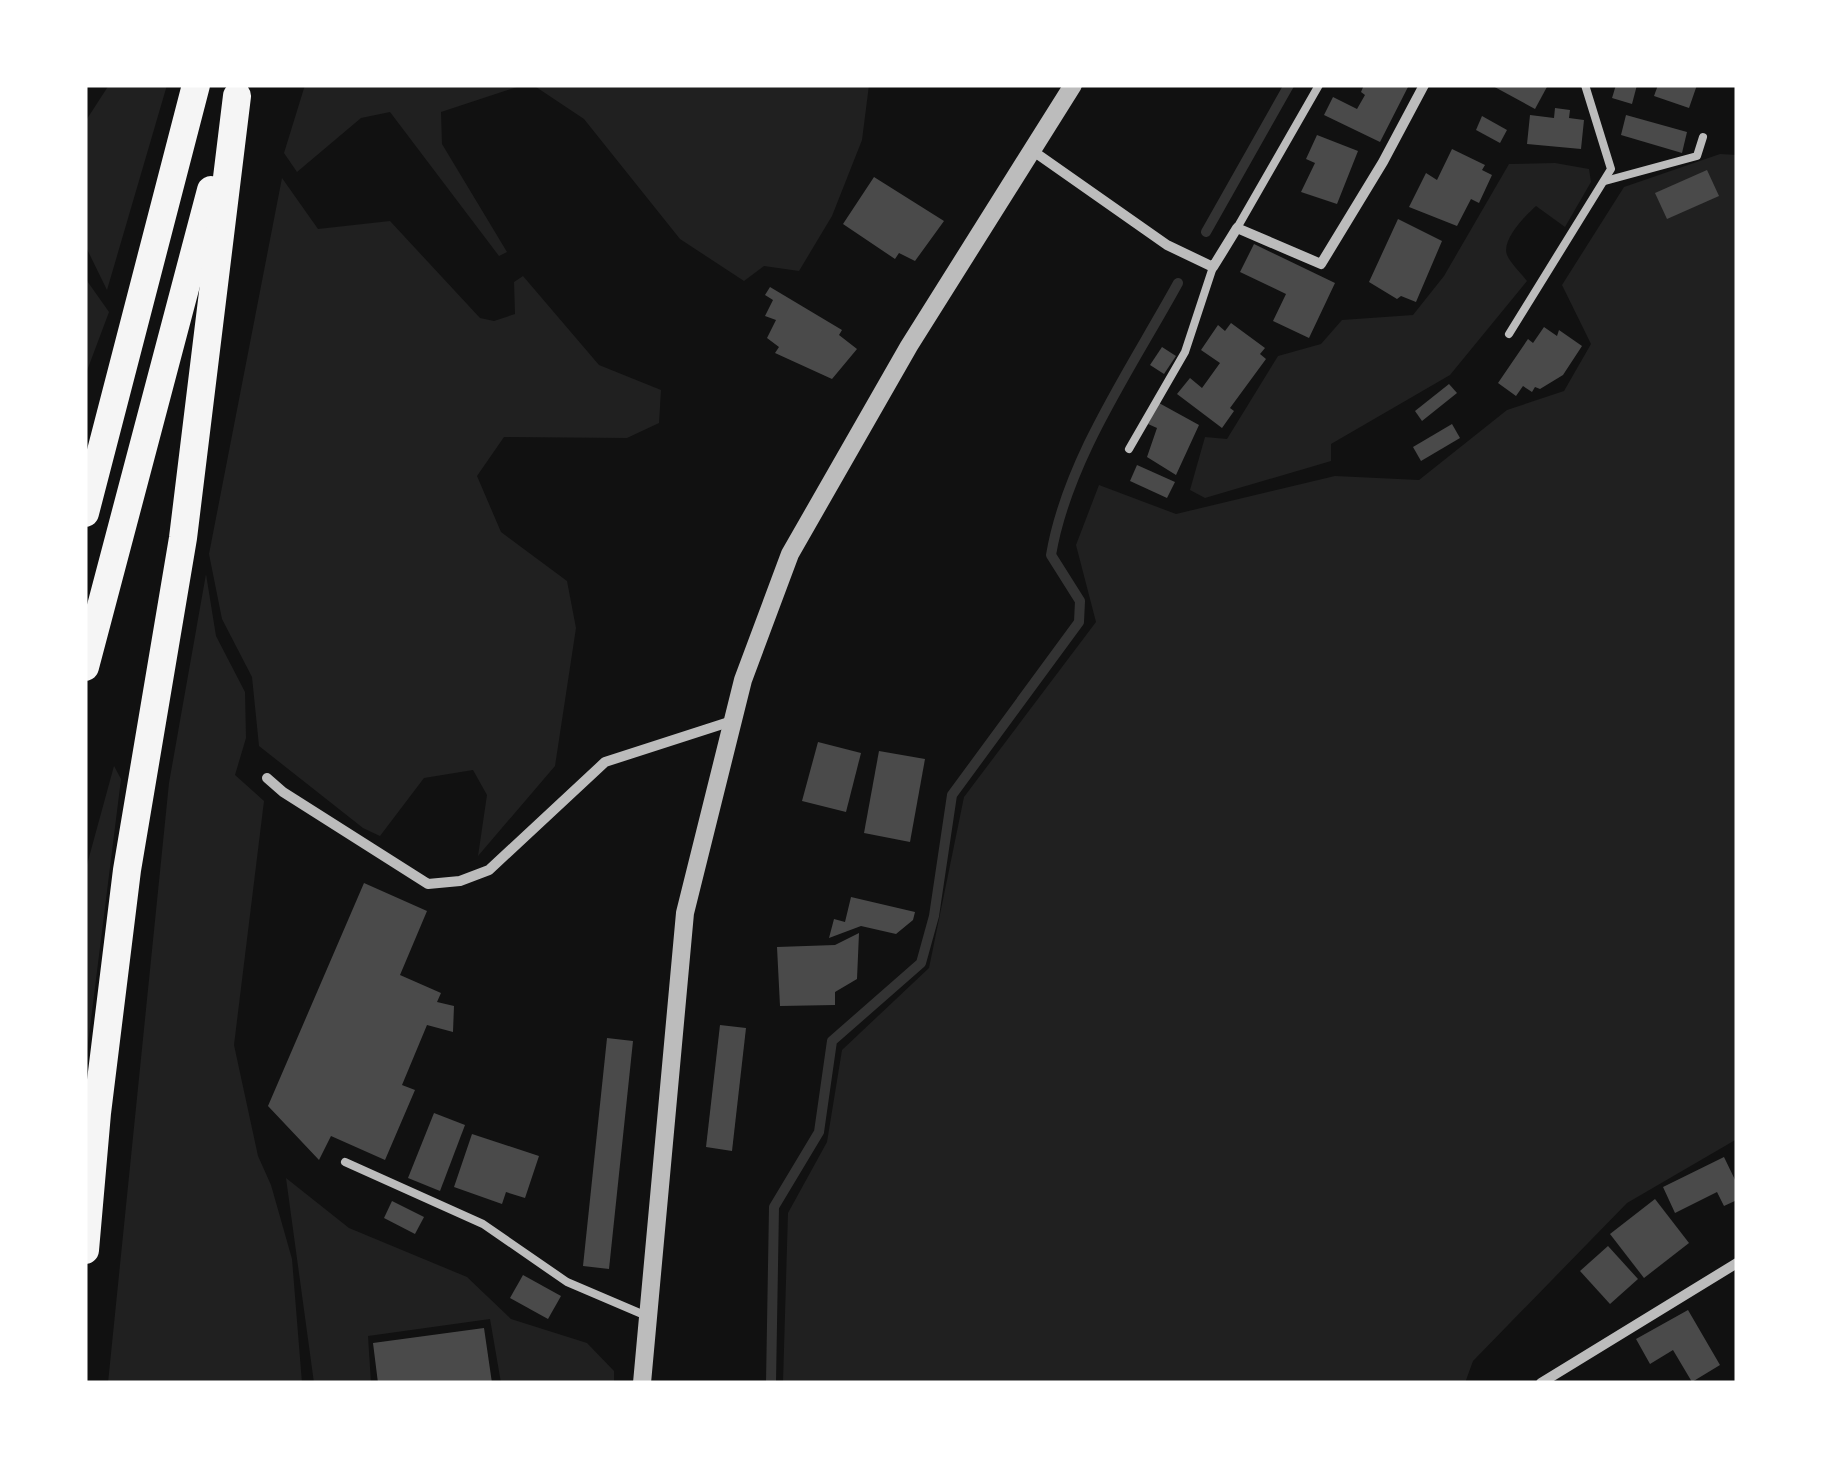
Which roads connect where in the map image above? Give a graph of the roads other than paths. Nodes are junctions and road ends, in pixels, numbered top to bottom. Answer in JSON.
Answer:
{"nodes":[{"id":1,"x":196,"y":85,"type":"edge"},
{"id":2,"x":1073,"y":85,"type":"edge"},
{"id":3,"x":1319,"y":85,"type":"edge"},
{"id":4,"x":1424,"y":85,"type":"edge"},
{"id":5,"x":1585,"y":85,"type":"edge"},
{"id":6,"x":238,"y":90,"type":"edge"},
{"id":7,"x":1703,"y":137,"type":"dead end"},
{"id":8,"x":1033,"y":151,"type":"junction"},
{"id":9,"x":1604,"y":181,"type":"junction"},
{"id":10,"x":1237,"y":228,"type":"junction"},
{"id":11,"x":1213,"y":268,"type":"junction"},
{"id":12,"x":1509,"y":334,"type":"dead end"},
{"id":13,"x":118,"y":387,"type":"junction"},
{"id":14,"x":1129,"y":449,"type":"dead end"},
{"id":15,"x":85,"y":462,"type":"edge"},
{"id":16,"x":85,"y":513,"type":"edge"},
{"id":17,"x":85,"y":668,"type":"edge"},
{"id":18,"x":733,"y":720,"type":"junction"},
{"id":19,"x":267,"y":778,"type":"dead end"},
{"id":20,"x":345,"y":1162,"type":"dead end"},
{"id":21,"x":85,"y":1250,"type":"edge"},
{"id":22,"x":1737,"y":1263,"type":"edge"},
{"id":23,"x":648,"y":1317,"type":"junction"},
{"id":24,"x":642,"y":1383,"type":"edge"},
{"id":25,"x":1541,"y":1383,"type":"edge"}],
"edges":[{"from":1,"to":13,"type":"highway"},
{"from":2,"to":8,"type":"street"},
{"from":3,"to":10,"type":"lane"},
{"from":4,"to":10,"type":"street"},
{"from":5,"to":9,"type":"lane"},
{"from":6,"to":17,"type":"highway"},
{"from":6,"to":21,"type":"highway"},
{"from":7,"to":9,"type":"lane"},
{"from":8,"to":11,"type":"street"},
{"from":8,"to":18,"type":"street"},
{"from":9,"to":12,"type":"lane"},
{"from":10,"to":11,"type":"street"},
{"from":11,"to":14,"type":"lane"},
{"from":13,"to":15,"type":"highway"},
{"from":13,"to":16,"type":"highway"},
{"from":18,"to":19,"type":"street"},
{"from":18,"to":23,"type":"street"},
{"from":20,"to":23,"type":"lane"},
{"from":22,"to":25,"type":"street"},
{"from":23,"to":24,"type":"street"}]}
